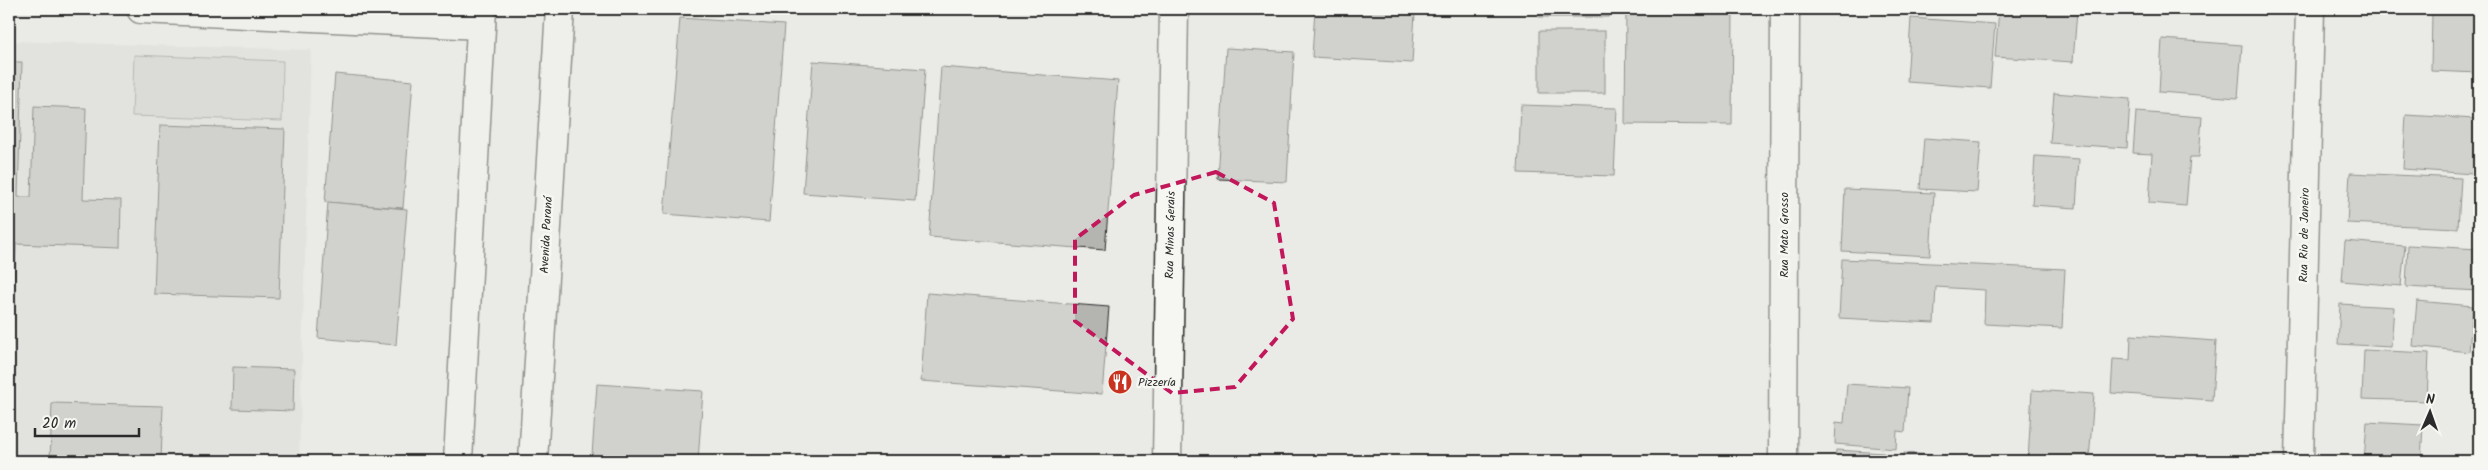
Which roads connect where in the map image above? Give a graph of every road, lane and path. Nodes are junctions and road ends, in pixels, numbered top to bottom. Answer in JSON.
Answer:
{"nodes":[{"id":1,"x":141,"y":9,"type":"edge"},
{"id":2,"x":560,"y":9,"type":"edge"},
{"id":3,"x":1174,"y":9,"type":"edge"},
{"id":4,"x":1785,"y":9,"type":"edge"},
{"id":5,"x":2310,"y":9,"type":"edge"},
{"id":6,"x":482,"y":17,"type":"edge"},
{"id":7,"x":458,"y":461,"type":"edge"},
{"id":8,"x":533,"y":461,"type":"edge"},
{"id":9,"x":1167,"y":461,"type":"edge"},
{"id":10,"x":1783,"y":461,"type":"edge"},
{"id":11,"x":2298,"y":461,"type":"edge"}],
"edges":[{"from":1,"to":6,"type":"main road"},
{"from":2,"to":8,"type":"main road","name":"Avenida Paraná"},
{"from":3,"to":9,"type":"main road","name":"Rua Minas Gerais"},
{"from":4,"to":10,"type":"main road","name":"Rua Mato Grosso"},
{"from":5,"to":11,"type":"main road","name":"Rua Rio de Janeiro"},
{"from":6,"to":7,"type":"main road"}]}
